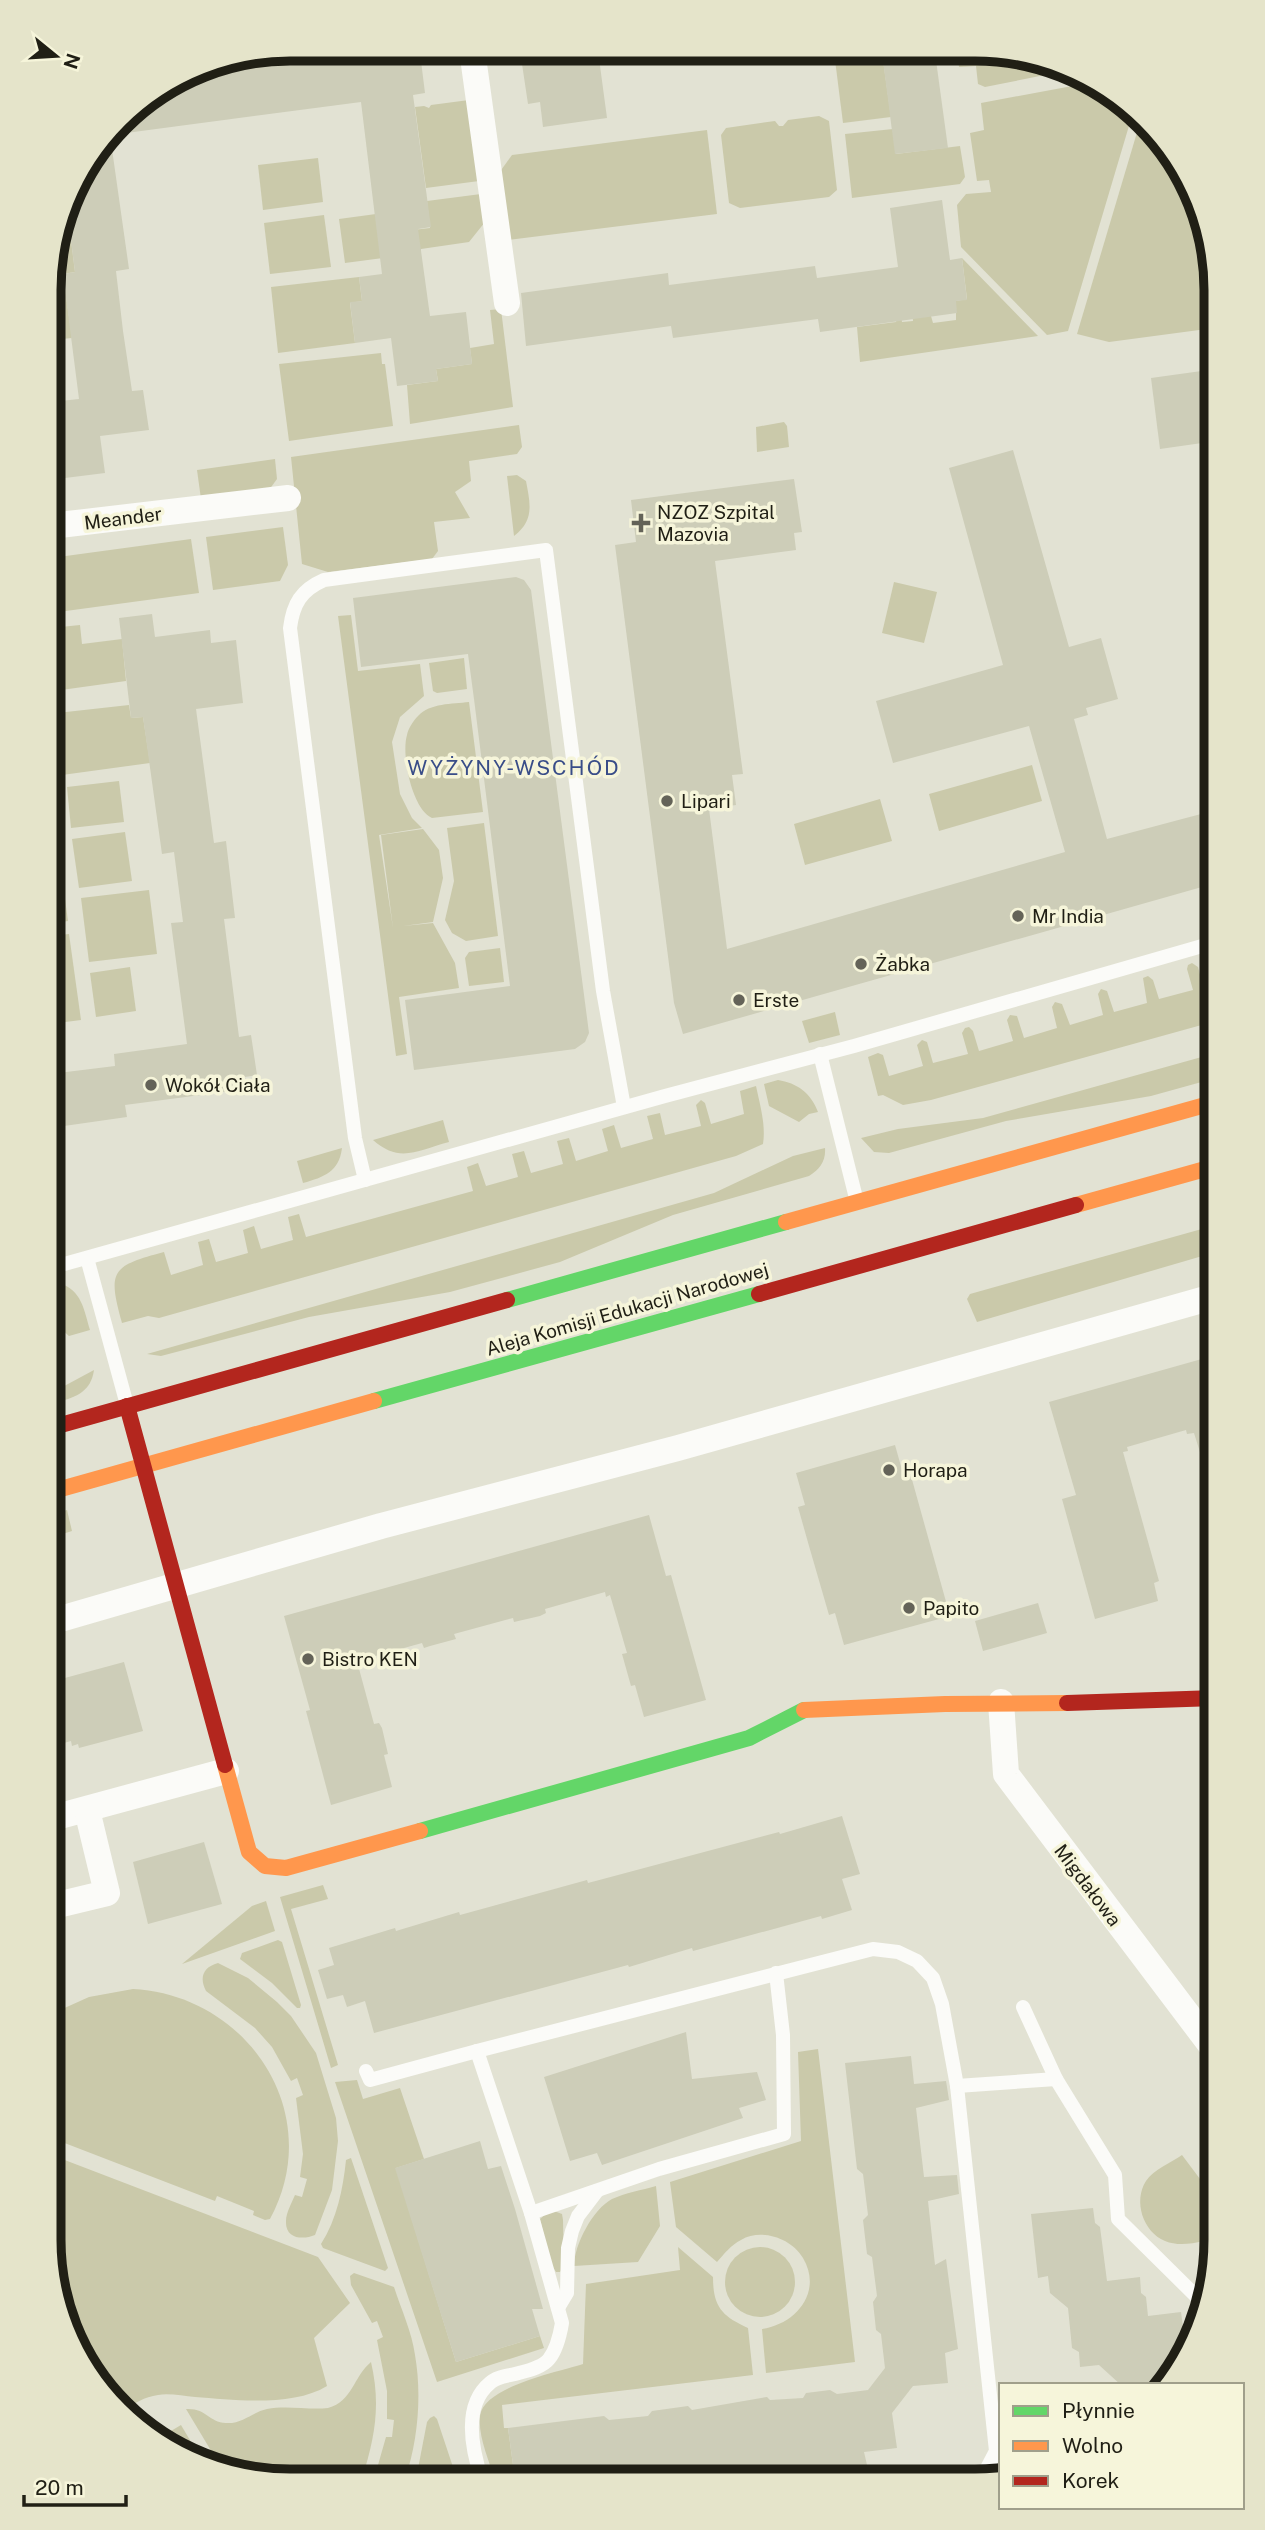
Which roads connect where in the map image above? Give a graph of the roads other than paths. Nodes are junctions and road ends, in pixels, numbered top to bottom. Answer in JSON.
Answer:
{"nodes":[{"id":1,"x":474,"y":61,"type":"edge"},
{"id":2,"x":507,"y":303,"type":"dead end"},
{"id":3,"x":288,"y":498,"type":"dead end"},
{"id":4,"x":62,"y":525,"type":"edge"},
{"id":5,"x":1204,"y":945,"type":"edge"},
{"id":6,"x":820,"y":1054,"type":"junction"},
{"id":7,"x":1204,"y":1105,"type":"edge"},
{"id":8,"x":624,"y":1107,"type":"junction"},
{"id":9,"x":1204,"y":1169,"type":"edge"},
{"id":10,"x":365,"y":1180,"type":"junction"},
{"id":11,"x":857,"y":1202,"type":"junction"},
{"id":12,"x":87,"y":1258,"type":"junction"},
{"id":13,"x":61,"y":1265,"type":"edge"},
{"id":14,"x":1203,"y":1300,"type":"edge"},
{"id":15,"x":127,"y":1406,"type":"junction"},
{"id":16,"x":61,"y":1425,"type":"edge"},
{"id":17,"x":144,"y":1467,"type":"junction"},
{"id":18,"x":61,"y":1489,"type":"edge"},
{"id":19,"x":177,"y":1587,"type":"junction"},
{"id":20,"x":61,"y":1619,"type":"edge"},
{"id":21,"x":1203,"y":1698,"type":"edge"},
{"id":22,"x":1002,"y":1702,"type":"junction"},
{"id":23,"x":226,"y":1771,"type":"junction"},
{"id":24,"x":88,"y":1810,"type":"junction"},
{"id":25,"x":61,"y":1816,"type":"edge"},
{"id":26,"x":61,"y":1904,"type":"edge"},
{"id":27,"x":776,"y":1973,"type":"junction"},
{"id":28,"x":1023,"y":2007,"type":"dead end"},
{"id":29,"x":1203,"y":2035,"type":"edge"},
{"id":30,"x":477,"y":2051,"type":"junction"},
{"id":31,"x":366,"y":2071,"type":"dead end"},
{"id":32,"x":1056,"y":2079,"type":"junction"},
{"id":33,"x":957,"y":2086,"type":"junction"},
{"id":34,"x":597,"y":2190,"type":"junction"},
{"id":35,"x":531,"y":2213,"type":"junction"},
{"id":36,"x":1196,"y":2296,"type":"edge"},
{"id":37,"x":558,"y":2308,"type":"junction"},
{"id":38,"x":998,"y":2450,"type":"edge"},
{"id":39,"x":990,"y":2468,"type":"edge"},
{"id":40,"x":480,"y":2469,"type":"edge"}],
"edges":[{"from":1,"to":2,"type":"street"},
{"from":3,"to":4,"type":"street","name":"Meander"},
{"from":5,"to":6,"type":"lane"},
{"from":6,"to":8,"type":"lane"},
{"from":6,"to":11,"type":"lane"},
{"from":7,"to":11,"type":"street","name":"Aleja Komisji Edukacji Narodowej"},
{"from":8,"to":10,"type":"lane"},
{"from":8,"to":10,"type":"lane"},
{"from":9,"to":17,"type":"street","name":"Aleja Komisji Edukacji Narodowej"},
{"from":10,"to":12,"type":"lane"},
{"from":11,"to":15,"type":"street","name":"Aleja Komisji Edukacji Narodowej"},
{"from":12,"to":13,"type":"lane"},
{"from":12,"to":15,"type":"lane"},
{"from":14,"to":19,"type":"street"},
{"from":15,"to":16,"type":"street","name":"Aleja Komisji Edukacji Narodowej"},
{"from":15,"to":17,"type":"street"},
{"from":17,"to":18,"type":"street","name":"Aleja Komisji Edukacji Narodowej"},
{"from":17,"to":19,"type":"street"},
{"from":19,"to":20,"type":"street"},
{"from":19,"to":23,"type":"street"},
{"from":21,"to":22,"type":"street"},
{"from":22,"to":23,"type":"street"},
{"from":22,"to":29,"type":"street","name":"Migdałowa"},
{"from":23,"to":24,"type":"street"},
{"from":24,"to":25,"type":"street"},
{"from":24,"to":26,"type":"street"},
{"from":27,"to":30,"type":"lane"},
{"from":27,"to":33,"type":"lane"},
{"from":27,"to":34,"type":"lane"},
{"from":28,"to":32,"type":"lane"},
{"from":30,"to":31,"type":"lane"},
{"from":30,"to":35,"type":"lane"},
{"from":32,"to":33,"type":"lane"},
{"from":32,"to":36,"type":"lane"},
{"from":33,"to":38,"type":"lane"},
{"from":34,"to":35,"type":"lane"},
{"from":34,"to":37,"type":"lane"},
{"from":35,"to":37,"type":"lane"},
{"from":37,"to":40,"type":"lane"},
{"from":38,"to":39,"type":"lane"}]}
